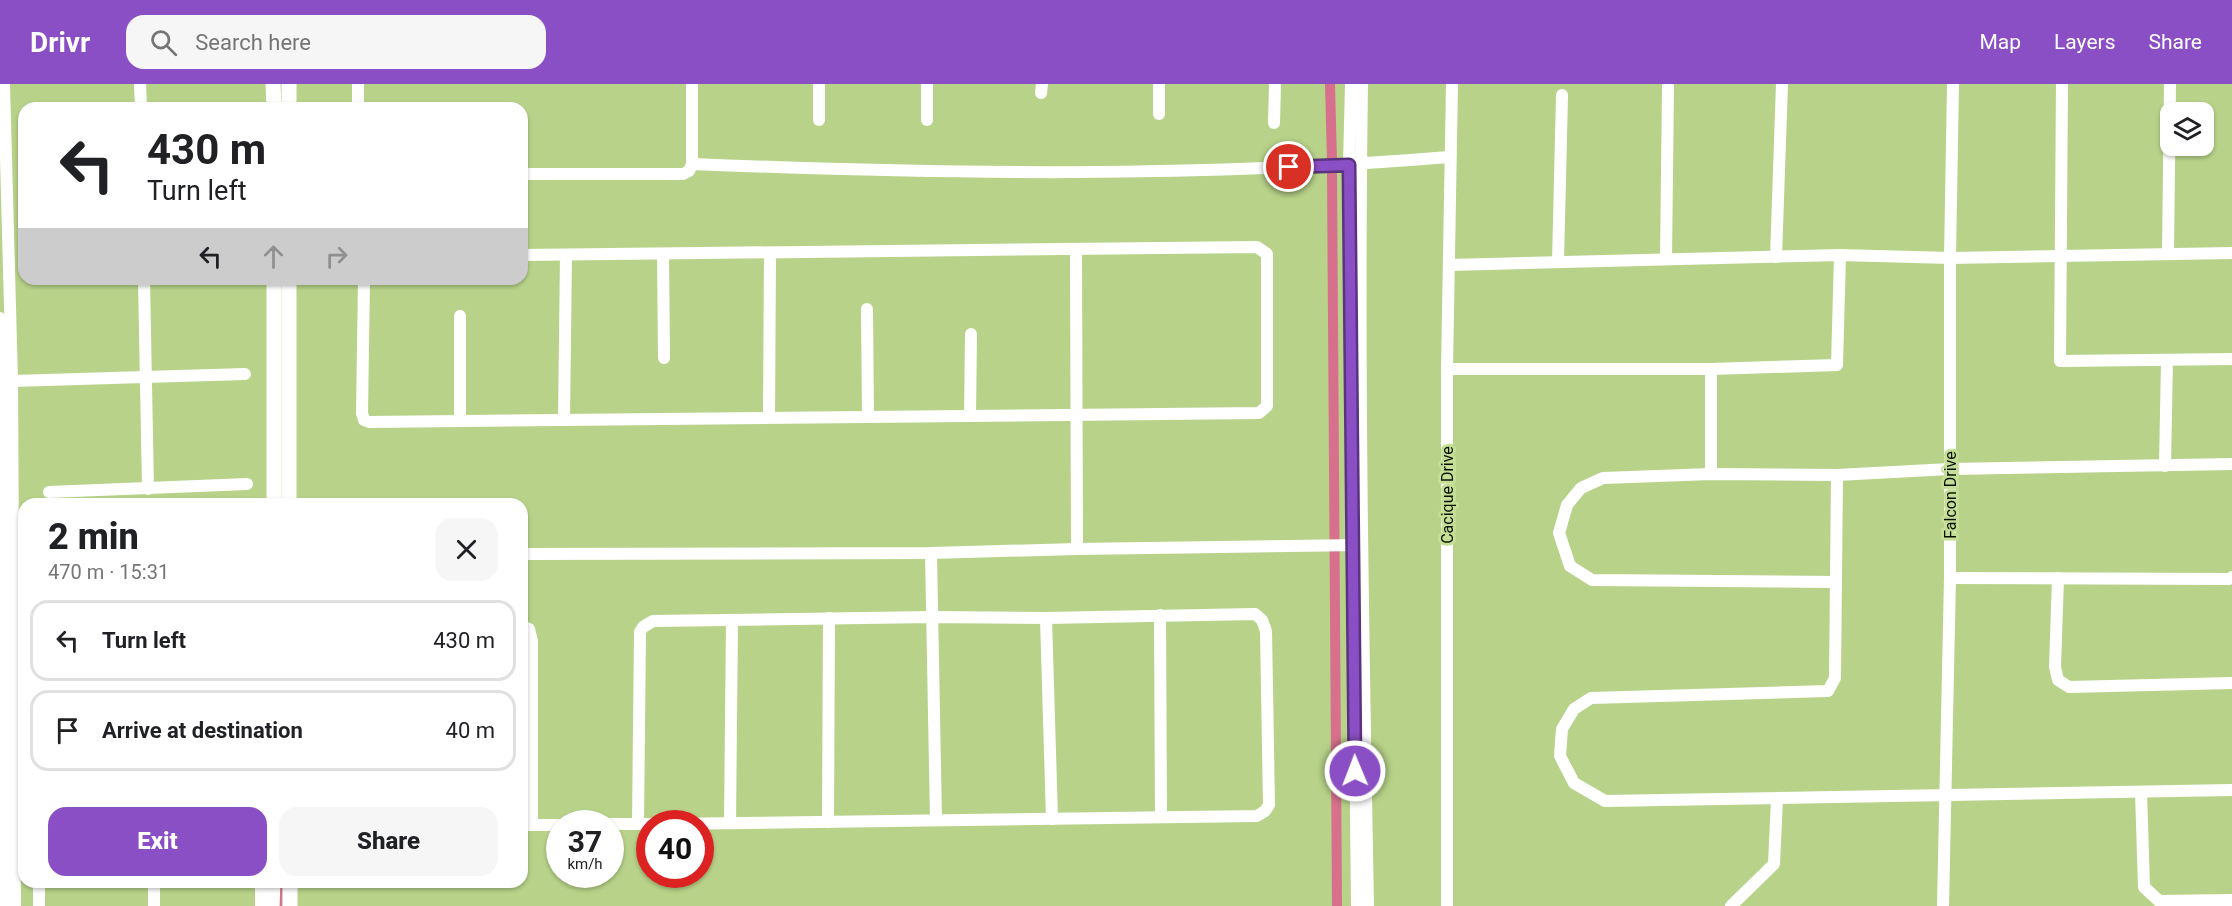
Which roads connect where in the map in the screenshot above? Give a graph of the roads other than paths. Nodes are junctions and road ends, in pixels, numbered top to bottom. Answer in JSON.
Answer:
{"nodes":[{"id":1,"x":4,"y":84,"type":"edge"},
{"id":2,"x":140,"y":84,"type":"edge"},
{"id":3,"x":273,"y":84,"type":"edge"},
{"id":4,"x":289,"y":84,"type":"edge"},
{"id":5,"x":357,"y":84,"type":"edge"},
{"id":6,"x":692,"y":84,"type":"edge"},
{"id":7,"x":819,"y":84,"type":"edge"},
{"id":8,"x":927,"y":84,"type":"edge"},
{"id":9,"x":1159,"y":84,"type":"edge"},
{"id":10,"x":1275,"y":84,"type":"edge"},
{"id":11,"x":1351,"y":84,"type":"edge"},
{"id":12,"x":1362,"y":84,"type":"edge"},
{"id":13,"x":1452,"y":84,"type":"edge"},
{"id":14,"x":1782,"y":84,"type":"edge"},
{"id":15,"x":1953,"y":84,"type":"edge"},
{"id":16,"x":2062,"y":84,"type":"edge"},
{"id":17,"x":2170,"y":84,"type":"edge"},
{"id":18,"x":1668,"y":87,"type":"dead end"},
{"id":19,"x":1562,"y":95,"type":"dead end"},
{"id":20,"x":141,"y":102,"type":"edge"},
{"id":21,"x":274,"y":102,"type":"edge"},
{"id":22,"x":289,"y":102,"type":"edge"},
{"id":23,"x":358,"y":102,"type":"edge"},
{"id":24,"x":2,"y":110,"type":"edge"},
{"id":25,"x":1159,"y":114,"type":"dead end"},
{"id":26,"x":819,"y":120,"type":"dead end"},
{"id":27,"x":927,"y":120,"type":"dead end"},
{"id":28,"x":1274,"y":123,"type":"dead end"},
{"id":29,"x":1449,"y":157,"type":"junction"},
{"id":30,"x":692,"y":164,"type":"junction"},
{"id":31,"x":1354,"y":165,"type":"junction"},
{"id":32,"x":528,"y":174,"type":"edge"},
{"id":33,"x":1076,"y":251,"type":"junction"},
{"id":34,"x":2232,"y":253,"type":"edge"},
{"id":35,"x":663,"y":254,"type":"junction"},
{"id":36,"x":770,"y":254,"type":"junction"},
{"id":37,"x":2168,"y":254,"type":"junction"},
{"id":38,"x":528,"y":255,"type":"edge"},
{"id":39,"x":566,"y":255,"type":"junction"},
{"id":40,"x":1840,"y":255,"type":"junction"},
{"id":41,"x":2060,"y":256,"type":"junction"},
{"id":42,"x":1776,"y":257,"type":"junction"},
{"id":43,"x":1950,"y":258,"type":"junction"},
{"id":44,"x":1666,"y":259,"type":"junction"},
{"id":45,"x":1558,"y":262,"type":"junction"},
{"id":46,"x":1449,"y":265,"type":"junction"},
{"id":47,"x":144,"y":285,"type":"edge"},
{"id":48,"x":274,"y":285,"type":"edge"},
{"id":49,"x":289,"y":285,"type":"edge"},
{"id":50,"x":364,"y":285,"type":"edge"},
{"id":51,"x":867,"y":309,"type":"dead end"},
{"id":52,"x":460,"y":316,"type":"dead end"},
{"id":53,"x":0,"y":318,"type":"edge"},
{"id":54,"x":971,"y":334,"type":"dead end"},
{"id":55,"x":664,"y":358,"type":"dead end"},
{"id":56,"x":2232,"y":359,"type":"edge"},
{"id":57,"x":2168,"y":360,"type":"junction"},
{"id":58,"x":1447,"y":369,"type":"junction"},
{"id":59,"x":1711,"y":369,"type":"junction"},
{"id":60,"x":245,"y":374,"type":"dead end"},
{"id":61,"x":146,"y":377,"type":"junction"},
{"id":62,"x":12,"y":381,"type":"junction"},
{"id":63,"x":970,"y":416,"type":"junction"},
{"id":64,"x":1076,"y":416,"type":"junction"},
{"id":65,"x":769,"y":417,"type":"junction"},
{"id":66,"x":868,"y":417,"type":"junction"},
{"id":67,"x":564,"y":420,"type":"junction"},
{"id":68,"x":460,"y":421,"type":"junction"},
{"id":69,"x":2232,"y":464,"type":"edge"},
{"id":70,"x":2165,"y":466,"type":"junction"},
{"id":71,"x":1950,"y":469,"type":"junction"},
{"id":72,"x":1711,"y":474,"type":"junction"},
{"id":73,"x":1837,"y":475,"type":"junction"},
{"id":74,"x":247,"y":484,"type":"dead end"},
{"id":75,"x":148,"y":489,"type":"junction"},
{"id":76,"x":49,"y":492,"type":"dead end"},
{"id":77,"x":274,"y":498,"type":"edge"},
{"id":78,"x":289,"y":498,"type":"edge"},
{"id":79,"x":1357,"y":545,"type":"junction"},
{"id":80,"x":1077,"y":549,"type":"junction"},
{"id":81,"x":931,"y":553,"type":"junction"},
{"id":82,"x":528,"y":554,"type":"edge"},
{"id":83,"x":14,"y":558,"type":"edge"},
{"id":84,"x":2232,"y":577,"type":"edge"},
{"id":85,"x":1950,"y":578,"type":"junction"},
{"id":86,"x":2058,"y":578,"type":"junction"},
{"id":87,"x":1834,"y":582,"type":"junction"},
{"id":88,"x":6,"y":590,"type":"edge"},
{"id":89,"x":1160,"y":615,"type":"junction"},
{"id":90,"x":932,"y":617,"type":"junction"},
{"id":91,"x":829,"y":618,"type":"junction"},
{"id":92,"x":1046,"y":618,"type":"junction"},
{"id":93,"x":732,"y":620,"type":"junction"},
{"id":94,"x":528,"y":629,"type":"edge"},
{"id":95,"x":2232,"y":683,"type":"edge"},
{"id":96,"x":528,"y":707,"type":"edge"},
{"id":97,"x":2232,"y":790,"type":"edge"},
{"id":98,"x":2141,"y":792,"type":"junction"},
{"id":99,"x":1944,"y":796,"type":"junction"},
{"id":100,"x":1777,"y":799,"type":"junction"},
{"id":101,"x":644,"y":810,"type":"edge"},
{"id":102,"x":1161,"y":817,"type":"junction"},
{"id":103,"x":1052,"y":819,"type":"junction"},
{"id":104,"x":936,"y":820,"type":"junction"},
{"id":105,"x":828,"y":822,"type":"junction"},
{"id":106,"x":714,"y":823,"type":"edge"},
{"id":107,"x":730,"y":823,"type":"junction"},
{"id":108,"x":528,"y":825,"type":"edge"},
{"id":109,"x":546,"y":825,"type":"edge"},
{"id":110,"x":39,"y":888,"type":"edge"},
{"id":111,"x":154,"y":888,"type":"edge"},
{"id":112,"x":261,"y":888,"type":"edge"},
{"id":113,"x":273,"y":888,"type":"edge"},
{"id":114,"x":290,"y":888,"type":"edge"},
{"id":115,"x":2232,"y":900,"type":"edge"},
{"id":116,"x":5,"y":906,"type":"edge"},
{"id":117,"x":15,"y":906,"type":"edge"},
{"id":118,"x":39,"y":906,"type":"edge"},
{"id":119,"x":154,"y":906,"type":"edge"},
{"id":120,"x":261,"y":906,"type":"edge"},
{"id":121,"x":273,"y":906,"type":"edge"},
{"id":122,"x":290,"y":906,"type":"edge"},
{"id":123,"x":1357,"y":906,"type":"edge"},
{"id":124,"x":1368,"y":906,"type":"edge"},
{"id":125,"x":1447,"y":906,"type":"edge"},
{"id":126,"x":1731,"y":906,"type":"edge"},
{"id":127,"x":1943,"y":906,"type":"edge"}],
"edges":[{"from":1,"to":24,"type":"street"},
{"from":2,"to":20,"type":"street"},
{"from":3,"to":21,"type":"main road"},
{"from":4,"to":22,"type":"main road"},
{"from":5,"to":23,"type":"street"},
{"from":6,"to":30,"type":"street"},
{"from":7,"to":26,"type":"street"},
{"from":8,"to":27,"type":"street"},
{"from":9,"to":25,"type":"street"},
{"from":10,"to":28,"type":"street"},
{"from":11,"to":31,"type":"street"},
{"from":12,"to":31,"type":"street"},
{"from":13,"to":29,"type":"street","name":"Cacique Drive"},
{"from":14,"to":42,"type":"street"},
{"from":15,"to":43,"type":"street","name":"Falcon Drive"},
{"from":16,"to":41,"type":"street"},
{"from":17,"to":37,"type":"street"},
{"from":18,"to":44,"type":"street"},
{"from":19,"to":45,"type":"street"},
{"from":24,"to":62,"type":"street"},
{"from":29,"to":31,"type":"street"},
{"from":29,"to":46,"type":"street","name":"Cacique Drive"},
{"from":30,"to":31,"type":"street"},
{"from":30,"to":32,"type":"street"},
{"from":31,"to":79,"type":"street"},
{"from":33,"to":36,"type":"street"},
{"from":33,"to":64,"type":"street"},
{"from":33,"to":64,"type":"street"},
{"from":34,"to":37,"type":"street"},
{"from":35,"to":36,"type":"street"},
{"from":35,"to":39,"type":"street"},
{"from":35,"to":55,"type":"street"},
{"from":36,"to":65,"type":"street"},
{"from":37,"to":41,"type":"street"},
{"from":38,"to":39,"type":"street"},
{"from":39,"to":67,"type":"street"},
{"from":40,"to":42,"type":"street"},
{"from":40,"to":43,"type":"street"},
{"from":40,"to":59,"type":"street"},
{"from":41,"to":43,"type":"street"},
{"from":41,"to":57,"type":"street"},
{"from":42,"to":44,"type":"street"},
{"from":43,"to":71,"type":"street","name":"Falcon Drive"},
{"from":44,"to":45,"type":"street"},
{"from":45,"to":46,"type":"street"},
{"from":46,"to":58,"type":"street","name":"Cacique Drive"},
{"from":47,"to":61,"type":"street"},
{"from":48,"to":77,"type":"main road"},
{"from":49,"to":78,"type":"main road"},
{"from":50,"to":68,"type":"street"},
{"from":51,"to":66,"type":"street"},
{"from":52,"to":68,"type":"street"},
{"from":53,"to":83,"type":"street"},
{"from":54,"to":63,"type":"street"},
{"from":56,"to":57,"type":"street"},
{"from":57,"to":70,"type":"street"},
{"from":58,"to":59,"type":"street"},
{"from":58,"to":125,"type":"street","name":"Cacique Drive"},
{"from":59,"to":72,"type":"street"},
{"from":60,"to":61,"type":"street"},
{"from":61,"to":62,"type":"street"},
{"from":61,"to":75,"type":"street"},
{"from":62,"to":83,"type":"street"},
{"from":63,"to":64,"type":"street"},
{"from":63,"to":66,"type":"street"},
{"from":64,"to":80,"type":"street"},
{"from":65,"to":66,"type":"street"},
{"from":65,"to":67,"type":"street"},
{"from":67,"to":68,"type":"street"},
{"from":69,"to":70,"type":"street"},
{"from":70,"to":71,"type":"street"},
{"from":71,"to":73,"type":"street"},
{"from":71,"to":85,"type":"street","name":"Falcon Drive"},
{"from":72,"to":73,"type":"street"},
{"from":72,"to":87,"type":"street"},
{"from":73,"to":87,"type":"street"},
{"from":74,"to":75,"type":"street"},
{"from":75,"to":76,"type":"street"},
{"from":79,"to":80,"type":"street"},
{"from":79,"to":123,"type":"street"},
{"from":79,"to":124,"type":"street"},
{"from":80,"to":81,"type":"street"},
{"from":81,"to":82,"type":"street"},
{"from":81,"to":90,"type":"street"},
{"from":83,"to":88,"type":"street"},
{"from":84,"to":86,"type":"street"},
{"from":85,"to":86,"type":"street"},
{"from":85,"to":99,"type":"street","name":"Falcon Drive"},
{"from":86,"to":95,"type":"street"},
{"from":87,"to":100,"type":"street"},
{"from":88,"to":116,"type":"street"},
{"from":88,"to":117,"type":"street"},
{"from":89,"to":92,"type":"street"},
{"from":89,"to":102,"type":"street"},
{"from":89,"to":102,"type":"street"},
{"from":90,"to":91,"type":"street"},
{"from":90,"to":92,"type":"street"},
{"from":90,"to":104,"type":"street"},
{"from":91,"to":93,"type":"street"},
{"from":91,"to":105,"type":"street"},
{"from":92,"to":103,"type":"street"},
{"from":93,"to":101,"type":"street"},
{"from":93,"to":107,"type":"street"},
{"from":94,"to":96,"type":"street"},
{"from":97,"to":98,"type":"street"},
{"from":98,"to":99,"type":"street"},
{"from":98,"to":115,"type":"street"},
{"from":99,"to":100,"type":"street"},
{"from":99,"to":127,"type":"street","name":"Falcon Drive"},
{"from":100,"to":126,"type":"street"},
{"from":102,"to":103,"type":"street"},
{"from":103,"to":104,"type":"street"},
{"from":104,"to":105,"type":"street"},
{"from":105,"to":107,"type":"street"},
{"from":106,"to":107,"type":"street"},
{"from":108,"to":109,"type":"street"},
{"from":110,"to":118,"type":"street"},
{"from":111,"to":119,"type":"street"},
{"from":112,"to":120,"type":"street"},
{"from":113,"to":121,"type":"main road"},
{"from":114,"to":122,"type":"main road"}]}
